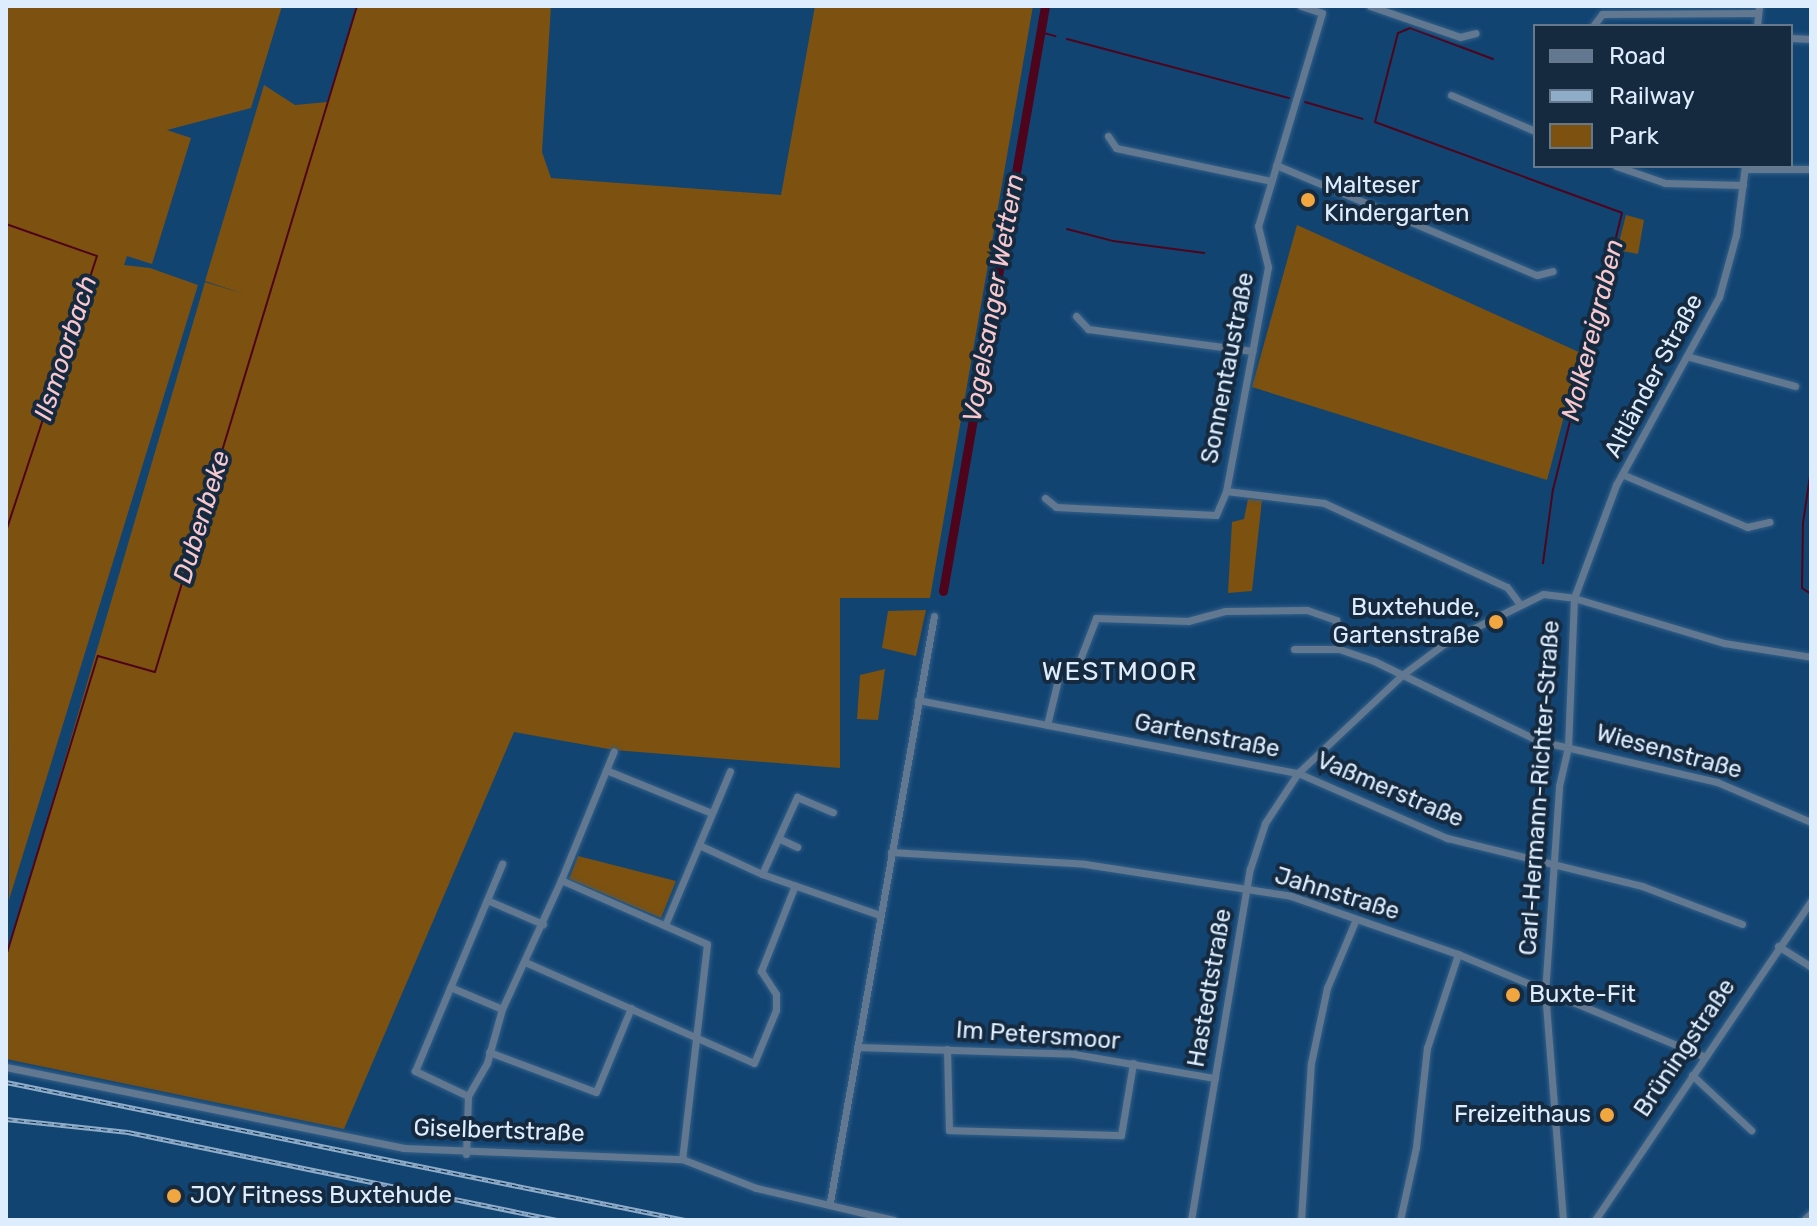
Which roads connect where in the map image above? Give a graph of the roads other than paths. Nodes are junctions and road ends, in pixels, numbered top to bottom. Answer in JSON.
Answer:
{"nodes":[{"id":1,"x":1301,"y":6,"type":"edge"},
{"id":2,"x":1370,"y":6,"type":"edge"},
{"id":3,"x":1758,"y":9,"type":"edge"},
{"id":4,"x":1324,"y":10,"type":"edge"},
{"id":5,"x":1594,"y":24,"type":"edge"},
{"id":6,"x":1476,"y":33,"type":"dead end"},
{"id":7,"x":1451,"y":95,"type":"dead end"},
{"id":8,"x":1533,"y":130,"type":"edge"},
{"id":9,"x":1108,"y":136,"type":"dead end"},
{"id":10,"x":1276,"y":165,"type":"junction"},
{"id":11,"x":1622,"y":168,"type":"edge"},
{"id":12,"x":1745,"y":168,"type":"edge"},
{"id":13,"x":1811,"y":169,"type":"edge"},
{"id":14,"x":1271,"y":181,"type":"junction"},
{"id":15,"x":1743,"y":185,"type":"junction"},
{"id":16,"x":1553,"y":271,"type":"dead end"},
{"id":17,"x":1076,"y":316,"type":"dead end"},
{"id":18,"x":1253,"y":351,"type":"junction"},
{"id":19,"x":1690,"y":357,"type":"junction"},
{"id":20,"x":1795,"y":386,"type":"dead end"},
{"id":21,"x":1624,"y":475,"type":"junction"},
{"id":22,"x":1226,"y":491,"type":"junction"},
{"id":23,"x":1045,"y":498,"type":"dead end"},
{"id":24,"x":1769,"y":522,"type":"dead end"},
{"id":25,"x":1574,"y":598,"type":"junction"},
{"id":26,"x":1520,"y":604,"type":"junction"},
{"id":27,"x":934,"y":616,"type":"dead end"},
{"id":28,"x":1294,"y":649,"type":"dead end"},
{"id":29,"x":1339,"y":649,"type":"junction"},
{"id":30,"x":1811,"y":657,"type":"edge"},
{"id":31,"x":1402,"y":675,"type":"junction"},
{"id":32,"x":918,"y":700,"type":"junction"},
{"id":33,"x":1047,"y":725,"type":"junction"},
{"id":34,"x":1568,"y":747,"type":"junction"},
{"id":35,"x":614,"y":751,"type":"dead end"},
{"id":36,"x":606,"y":770,"type":"junction"},
{"id":37,"x":730,"y":771,"type":"dead end"},
{"id":38,"x":1298,"y":773,"type":"junction"},
{"id":39,"x":833,"y":812,"type":"dead end"},
{"id":40,"x":712,"y":813,"type":"junction"},
{"id":41,"x":1811,"y":822,"type":"edge"},
{"id":42,"x":780,"y":839,"type":"junction"},
{"id":43,"x":699,"y":845,"type":"junction"},
{"id":44,"x":797,"y":847,"type":"dead end"},
{"id":45,"x":891,"y":852,"type":"junction"},
{"id":46,"x":1552,"y":863,"type":"junction"},
{"id":47,"x":502,"y":864,"type":"dead end"},
{"id":48,"x":762,"y":874,"type":"junction"},
{"id":49,"x":561,"y":880,"type":"junction"},
{"id":50,"x":795,"y":885,"type":"junction"},
{"id":51,"x":1247,"y":890,"type":"junction"},
{"id":52,"x":487,"y":900,"type":"junction"},
{"id":53,"x":1811,"y":901,"type":"edge"},
{"id":54,"x":880,"y":915,"type":"junction"},
{"id":55,"x":1356,"y":919,"type":"junction"},
{"id":56,"x":543,"y":924,"type":"junction"},
{"id":57,"x":1742,"y":924,"type":"dead end"},
{"id":58,"x":665,"y":925,"type":"junction"},
{"id":59,"x":1778,"y":946,"type":"junction"},
{"id":60,"x":1458,"y":954,"type":"junction"},
{"id":61,"x":525,"y":962,"type":"junction"},
{"id":62,"x":1811,"y":967,"type":"edge"},
{"id":63,"x":450,"y":987,"type":"junction"},
{"id":64,"x":1545,"y":993,"type":"junction"},
{"id":65,"x":631,"y":1008,"type":"junction"},
{"id":66,"x":502,"y":1009,"type":"junction"},
{"id":67,"x":695,"y":1040,"type":"junction"},
{"id":68,"x":857,"y":1047,"type":"junction"},
{"id":69,"x":947,"y":1049,"type":"junction"},
{"id":70,"x":489,"y":1052,"type":"junction"},
{"id":71,"x":1703,"y":1056,"type":"junction"},
{"id":72,"x":1133,"y":1063,"type":"junction"},
{"id":73,"x":6,"y":1067,"type":"edge"},
{"id":74,"x":1692,"y":1075,"type":"junction"},
{"id":75,"x":1215,"y":1078,"type":"junction"},
{"id":76,"x":468,"y":1096,"type":"junction"},
{"id":77,"x":1751,"y":1130,"type":"dead end"},
{"id":78,"x":466,"y":1154,"type":"junction"},
{"id":79,"x":682,"y":1159,"type":"junction"},
{"id":80,"x":830,"y":1202,"type":"junction"},
{"id":81,"x":1811,"y":1213,"type":"edge"},
{"id":82,"x":893,"y":1220,"type":"edge"},
{"id":83,"x":1191,"y":1220,"type":"edge"},
{"id":84,"x":1301,"y":1220,"type":"edge"},
{"id":85,"x":1400,"y":1220,"type":"edge"},
{"id":86,"x":1563,"y":1220,"type":"edge"},
{"id":87,"x":1595,"y":1220,"type":"edge"},
{"id":88,"x":1804,"y":1220,"type":"edge"}],
"edges":[{"from":1,"to":4,"type":"street"},
{"from":2,"to":6,"type":"street"},
{"from":3,"to":5,"type":"street"},
{"from":4,"to":10,"type":"street"},
{"from":7,"to":8,"type":"street"},
{"from":9,"to":14,"type":"street"},
{"from":10,"to":14,"type":"street"},
{"from":10,"to":16,"type":"street"},
{"from":11,"to":15,"type":"street"},
{"from":12,"to":13,"type":"street"},
{"from":12,"to":15,"type":"street","name":"Altländer Straße"},
{"from":14,"to":18,"type":"street","name":"Sonnentaustraße"},
{"from":15,"to":19,"type":"street","name":"Altländer Straße"},
{"from":17,"to":18,"type":"street"},
{"from":18,"to":22,"type":"street","name":"Sonnentaustraße"},
{"from":19,"to":20,"type":"street"},
{"from":19,"to":21,"type":"street","name":"Altländer Straße"},
{"from":21,"to":24,"type":"street"},
{"from":21,"to":25,"type":"street","name":"Altländer Straße"},
{"from":22,"to":23,"type":"street"},
{"from":22,"to":26,"type":"street","name":"Sonnentaustraße"},
{"from":25,"to":26,"type":"street","name":"Gartenstraße"},
{"from":25,"to":30,"type":"street","name":"Gartenstraße"},
{"from":25,"to":34,"type":"street","name":"Carl-Hermann-Richter-Straße"},
{"from":26,"to":31,"type":"street","name":"Gartenstraße"},
{"from":27,"to":32,"type":"street"},
{"from":28,"to":29,"type":"street","name":"Wiesenstraße"},
{"from":29,"to":31,"type":"street","name":"Wiesenstraße"},
{"from":29,"to":33,"type":"street"},
{"from":31,"to":34,"type":"street","name":"Wiesenstraße"},
{"from":31,"to":38,"type":"street","name":"Gartenstraße"},
{"from":32,"to":33,"type":"street","name":"Gartenstraße"},
{"from":32,"to":45,"type":"street"},
{"from":33,"to":38,"type":"street","name":"Gartenstraße"},
{"from":34,"to":41,"type":"street","name":"Wiesenstraße"},
{"from":34,"to":46,"type":"street","name":"Carl-Hermann-Richter-Straße"},
{"from":35,"to":36,"type":"street"},
{"from":36,"to":40,"type":"street"},
{"from":36,"to":49,"type":"street"},
{"from":37,"to":40,"type":"street"},
{"from":38,"to":46,"type":"street","name":"Vaßmerstraße"},
{"from":38,"to":51,"type":"street","name":"Hastedtstraße"},
{"from":39,"to":42,"type":"street"},
{"from":40,"to":43,"type":"street"},
{"from":42,"to":44,"type":"street"},
{"from":42,"to":48,"type":"street"},
{"from":43,"to":48,"type":"street"},
{"from":43,"to":58,"type":"street"},
{"from":45,"to":51,"type":"street","name":"Jahnstraße"},
{"from":45,"to":54,"type":"street"},
{"from":46,"to":57,"type":"street","name":"Vaßmerstraße"},
{"from":46,"to":64,"type":"street","name":"Carl-Hermann-Richter-Straße"},
{"from":47,"to":52,"type":"street"},
{"from":48,"to":50,"type":"street"},
{"from":49,"to":56,"type":"street"},
{"from":49,"to":58,"type":"street"},
{"from":50,"to":54,"type":"street"},
{"from":50,"to":67,"type":"street"},
{"from":51,"to":55,"type":"street","name":"Jahnstraße"},
{"from":51,"to":75,"type":"street","name":"Hastedtstraße"},
{"from":52,"to":56,"type":"street"},
{"from":52,"to":63,"type":"street"},
{"from":53,"to":59,"type":"street","name":"Brüningstraße"},
{"from":54,"to":68,"type":"street"},
{"from":55,"to":60,"type":"street","name":"Jahnstraße"},
{"from":55,"to":84,"type":"street"},
{"from":56,"to":61,"type":"street"},
{"from":58,"to":67,"type":"street"},
{"from":59,"to":62,"type":"street"},
{"from":59,"to":71,"type":"street","name":"Brüningstraße"},
{"from":60,"to":64,"type":"street","name":"Jahnstraße"},
{"from":60,"to":85,"type":"street"},
{"from":61,"to":65,"type":"street"},
{"from":61,"to":66,"type":"street"},
{"from":63,"to":66,"type":"street"},
{"from":63,"to":76,"type":"street"},
{"from":64,"to":71,"type":"street","name":"Jahnstraße"},
{"from":64,"to":86,"type":"street","name":"Carl-Hermann-Richter-Straße"},
{"from":65,"to":67,"type":"street"},
{"from":65,"to":70,"type":"street"},
{"from":66,"to":70,"type":"street"},
{"from":67,"to":79,"type":"street"},
{"from":68,"to":69,"type":"street","name":"Im Petersmoor"},
{"from":68,"to":80,"type":"street"},
{"from":69,"to":72,"type":"street","name":"Im Petersmoor"},
{"from":69,"to":72,"type":"street"},
{"from":70,"to":76,"type":"street"},
{"from":71,"to":74,"type":"street","name":"Brüningstraße"},
{"from":72,"to":75,"type":"street","name":"Im Petersmoor"},
{"from":73,"to":78,"type":"street","name":"Giselbertstraße"},
{"from":74,"to":77,"type":"street"},
{"from":74,"to":87,"type":"street","name":"Brüningstraße"},
{"from":75,"to":83,"type":"street","name":"Hastedtstraße"},
{"from":76,"to":78,"type":"street"},
{"from":78,"to":79,"type":"street","name":"Giselbertstraße"},
{"from":79,"to":80,"type":"street","name":"Giselbertstraße"},
{"from":80,"to":82,"type":"street","name":"Giselbertstraße"},
{"from":81,"to":88,"type":"street"}]}
